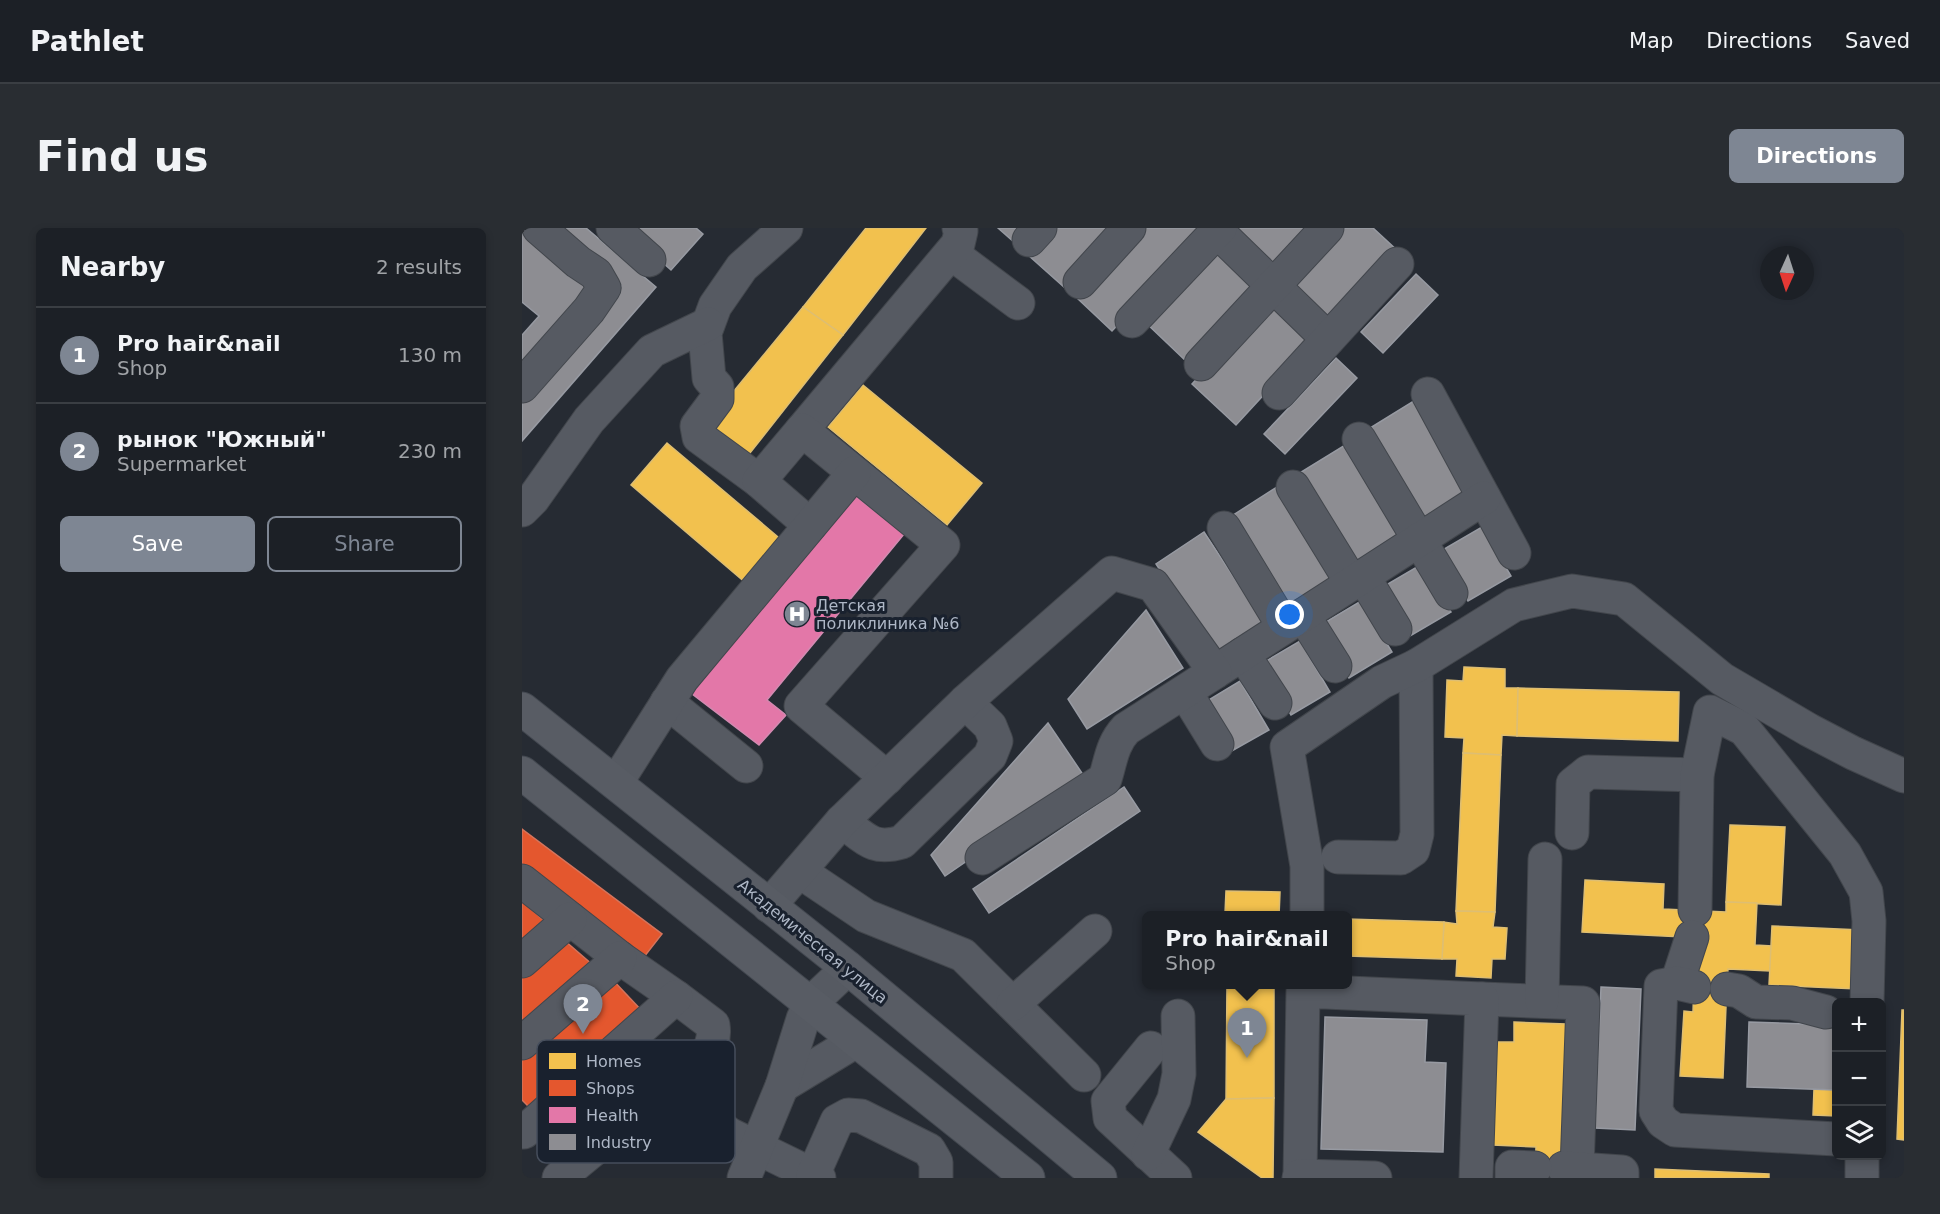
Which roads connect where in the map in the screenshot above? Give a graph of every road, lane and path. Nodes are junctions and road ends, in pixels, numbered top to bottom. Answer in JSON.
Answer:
{"nodes":[{"id":1,"x":539,"y":228,"type":"edge"},
{"id":2,"x":613,"y":228,"type":"edge"},
{"id":3,"x":786,"y":228,"type":"edge"},
{"id":4,"x":1130,"y":228,"type":"edge"},
{"id":5,"x":1327,"y":228,"type":"edge"},
{"id":6,"x":1218,"y":230,"type":"edge"},
{"id":7,"x":955,"y":240,"type":"edge"},
{"id":8,"x":649,"y":260,"type":"dead end"},
{"id":9,"x":1397,"y":264,"type":"dead end"},
{"id":10,"x":1080,"y":282,"type":"dead end"},
{"id":11,"x":1273,"y":286,"type":"junction"},
{"id":12,"x":1018,"y":303,"type":"dead end"},
{"id":13,"x":1132,"y":321,"type":"dead end"},
{"id":14,"x":708,"y":324,"type":"junction"},
{"id":15,"x":1328,"y":339,"type":"junction"},
{"id":16,"x":1201,"y":364,"type":"dead end"},
{"id":17,"x":522,"y":386,"type":"edge"},
{"id":18,"x":1279,"y":393,"type":"dead end"},
{"id":19,"x":1428,"y":394,"type":"dead end"},
{"id":20,"x":802,"y":430,"type":"junction"},
{"id":21,"x":1359,"y":439,"type":"dead end"},
{"id":22,"x":854,"y":473,"type":"junction"},
{"id":23,"x":759,"y":481,"type":"junction"},
{"id":24,"x":1293,"y":487,"type":"dead end"},
{"id":25,"x":1484,"y":498,"type":"junction"},
{"id":26,"x":522,"y":510,"type":"edge"},
{"id":27,"x":810,"y":525,"type":"junction"},
{"id":28,"x":1224,"y":528,"type":"dead end"},
{"id":29,"x":1420,"y":539,"type":"junction"},
{"id":30,"x":1514,"y":553,"type":"dead end"},
{"id":31,"x":1358,"y":580,"type":"junction"},
{"id":32,"x":1451,"y":593,"type":"dead end"},
{"id":33,"x":1293,"y":621,"type":"junction"},
{"id":34,"x":1395,"y":629,"type":"dead end"},
{"id":35,"x":1243,"y":654,"type":"junction"},
{"id":36,"x":1335,"y":666,"type":"dead end"},
{"id":37,"x":1416,"y":666,"type":"junction"},
{"id":38,"x":1215,"y":672,"type":"junction"},
{"id":39,"x":1722,"y":679,"type":"junction"},
{"id":40,"x":1185,"y":692,"type":"junction"},
{"id":41,"x":667,"y":702,"type":"junction"},
{"id":42,"x":965,"y":702,"type":"junction"},
{"id":43,"x":1275,"y":703,"type":"dead end"},
{"id":44,"x":522,"y":709,"type":"edge"},
{"id":45,"x":1698,"y":710,"type":"junction"},
{"id":46,"x":1218,"y":744,"type":"dead end"},
{"id":47,"x":746,"y":766,"type":"dead end"},
{"id":48,"x":522,"y":773,"type":"edge"},
{"id":49,"x":1697,"y":775,"type":"junction"},
{"id":50,"x":1904,"y":776,"type":"edge"},
{"id":51,"x":887,"y":778,"type":"junction"},
{"id":52,"x":616,"y":783,"type":"junction"},
{"id":53,"x":842,"y":821,"type":"junction"},
{"id":54,"x":1572,"y":833,"type":"dead end"},
{"id":55,"x":1338,"y":857,"type":"dead end"},
{"id":56,"x":982,"y":858,"type":"dead end"},
{"id":57,"x":1545,"y":859,"type":"dead end"},
{"id":58,"x":799,"y":871,"type":"junction"},
{"id":59,"x":522,"y":881,"type":"edge"},
{"id":60,"x":770,"y":906,"type":"junction"},
{"id":61,"x":1307,"y":911,"type":"edge"},
{"id":62,"x":570,"y":919,"type":"junction"},
{"id":63,"x":1095,"y":931,"type":"dead end"},
{"id":64,"x":729,"y":939,"type":"junction"},
{"id":65,"x":620,"y":958,"type":"junction"},
{"id":66,"x":522,"y":961,"type":"edge"},
{"id":67,"x":848,"y":968,"type":"junction"},
{"id":68,"x":1304,"y":989,"type":"edge"},
{"id":69,"x":1320,"y":989,"type":"edge"},
{"id":70,"x":1727,"y":989,"type":"dead end"},
{"id":71,"x":676,"y":997,"type":"junction"},
{"id":72,"x":1867,"y":998,"type":"edge"},
{"id":73,"x":1482,"y":999,"type":"junction"},
{"id":74,"x":1542,"y":1001,"type":"junction"},
{"id":75,"x":810,"y":1004,"type":"junction"},
{"id":76,"x":1013,"y":1004,"type":"junction"},
{"id":77,"x":1826,"y":1012,"type":"dead end"},
{"id":78,"x":1178,"y":1016,"type":"dead end"},
{"id":79,"x":627,"y":1040,"type":"edge"},
{"id":80,"x":714,"y":1040,"type":"edge"},
{"id":81,"x":856,"y":1041,"type":"junction"},
{"id":82,"x":522,"y":1043,"type":"edge"},
{"id":83,"x":1151,"y":1048,"type":"dead end"},
{"id":84,"x":1084,"y":1075,"type":"dead end"},
{"id":85,"x":782,"y":1086,"type":"junction"},
{"id":86,"x":537,"y":1119,"type":"edge"},
{"id":87,"x":522,"y":1132,"type":"edge"},
{"id":88,"x":735,"y":1137,"type":"edge"},
{"id":89,"x":1832,"y":1139,"type":"edge"},
{"id":90,"x":757,"y":1148,"type":"junction"},
{"id":91,"x":1148,"y":1154,"type":"junction"},
{"id":92,"x":1862,"y":1160,"type":"edge"},
{"id":93,"x":577,"y":1163,"type":"edge"},
{"id":94,"x":1547,"y":1171,"type":"edge"},
{"id":95,"x":816,"y":1176,"type":"edge"},
{"id":96,"x":1300,"y":1177,"type":"edge"},
{"id":97,"x":559,"y":1178,"type":"edge"},
{"id":98,"x":744,"y":1178,"type":"edge"},
{"id":99,"x":936,"y":1178,"type":"edge"},
{"id":100,"x":1028,"y":1178,"type":"edge"},
{"id":101,"x":1100,"y":1178,"type":"edge"},
{"id":102,"x":1175,"y":1178,"type":"edge"},
{"id":103,"x":1375,"y":1178,"type":"edge"},
{"id":104,"x":1476,"y":1178,"type":"edge"},
{"id":105,"x":1622,"y":1178,"type":"edge"},
{"id":106,"x":1862,"y":1178,"type":"edge"}],
"edges":[{"from":1,"to":17,"type":"street"},
{"from":2,"to":8,"type":"street"},
{"from":3,"to":14,"type":"street"},
{"from":4,"to":10,"type":"street"},
{"from":5,"to":11,"type":"street"},
{"from":6,"to":11,"type":"street"},
{"from":6,"to":13,"type":"street"},
{"from":7,"to":12,"type":"street"},
{"from":7,"to":20,"type":"street"},
{"from":9,"to":15,"type":"street"},
{"from":11,"to":15,"type":"street"},
{"from":11,"to":16,"type":"street"},
{"from":14,"to":23,"type":"street"},
{"from":14,"to":26,"type":"street"},
{"from":15,"to":18,"type":"street"},
{"from":19,"to":25,"type":"street"},
{"from":20,"to":22,"type":"street"},
{"from":20,"to":23,"type":"street"},
{"from":21,"to":29,"type":"street"},
{"from":22,"to":27,"type":"street"},
{"from":22,"to":51,"type":"street"},
{"from":23,"to":27,"type":"street"},
{"from":24,"to":31,"type":"street"},
{"from":25,"to":29,"type":"street"},
{"from":25,"to":30,"type":"street"},
{"from":27,"to":41,"type":"street"},
{"from":28,"to":33,"type":"street"},
{"from":29,"to":31,"type":"street"},
{"from":29,"to":32,"type":"street"},
{"from":31,"to":33,"type":"street"},
{"from":31,"to":34,"type":"street"},
{"from":33,"to":35,"type":"street"},
{"from":33,"to":36,"type":"street"},
{"from":35,"to":38,"type":"street"},
{"from":35,"to":43,"type":"street"},
{"from":37,"to":39,"type":"street"},
{"from":37,"to":55,"type":"street"},
{"from":37,"to":61,"type":"street"},
{"from":38,"to":40,"type":"street"},
{"from":38,"to":42,"type":"street"},
{"from":39,"to":45,"type":"street"},
{"from":39,"to":50,"type":"street"},
{"from":40,"to":46,"type":"street"},
{"from":40,"to":56,"type":"street"},
{"from":41,"to":47,"type":"street"},
{"from":41,"to":52,"type":"street"},
{"from":42,"to":51,"type":"street"},
{"from":42,"to":53,"type":"street"},
{"from":44,"to":52,"type":"main road","name":"Академическая улица"},
{"from":45,"to":49,"type":"street"},
{"from":45,"to":72,"type":"street"},
{"from":48,"to":64,"type":"main road"},
{"from":49,"to":54,"type":"street"},
{"from":49,"to":89,"type":"street"},
{"from":51,"to":53,"type":"street"},
{"from":52,"to":60,"type":"main road","name":"Академическая улица"},
{"from":53,"to":58,"type":"street"},
{"from":57,"to":74,"type":"street"},
{"from":58,"to":60,"type":"street"},
{"from":58,"to":76,"type":"street"},
{"from":59,"to":62,"type":"street"},
{"from":60,"to":64,"type":"main road"},
{"from":60,"to":67,"type":"main road","name":"Академическая улица"},
{"from":62,"to":65,"type":"street"},
{"from":62,"to":66,"type":"street"},
{"from":63,"to":76,"type":"street"},
{"from":64,"to":75,"type":"main road"},
{"from":65,"to":71,"type":"street"},
{"from":65,"to":82,"type":"street"},
{"from":67,"to":75,"type":"street"},
{"from":67,"to":101,"type":"main road","name":"Академическая улица"},
{"from":68,"to":96,"type":"street"},
{"from":69,"to":73,"type":"street"},
{"from":70,"to":77,"type":"street"},
{"from":71,"to":79,"type":"street"},
{"from":71,"to":80,"type":"street"},
{"from":73,"to":74,"type":"street"},
{"from":73,"to":104,"type":"street"},
{"from":74,"to":94,"type":"street"},
{"from":75,"to":81,"type":"main road"},
{"from":75,"to":85,"type":"street"},
{"from":76,"to":84,"type":"street"},
{"from":78,"to":91,"type":"street"},
{"from":81,"to":85,"type":"street"},
{"from":81,"to":100,"type":"main road"},
{"from":83,"to":91,"type":"street"},
{"from":85,"to":90,"type":"street"},
{"from":86,"to":87,"type":"street"},
{"from":88,"to":90,"type":"street"},
{"from":90,"to":95,"type":"street"},
{"from":90,"to":98,"type":"street"},
{"from":91,"to":102,"type":"street"},
{"from":92,"to":106,"type":"street"},
{"from":93,"to":97,"type":"street"},
{"from":94,"to":105,"type":"street"},
{"from":95,"to":99,"type":"street"},
{"from":96,"to":103,"type":"street"}]}
